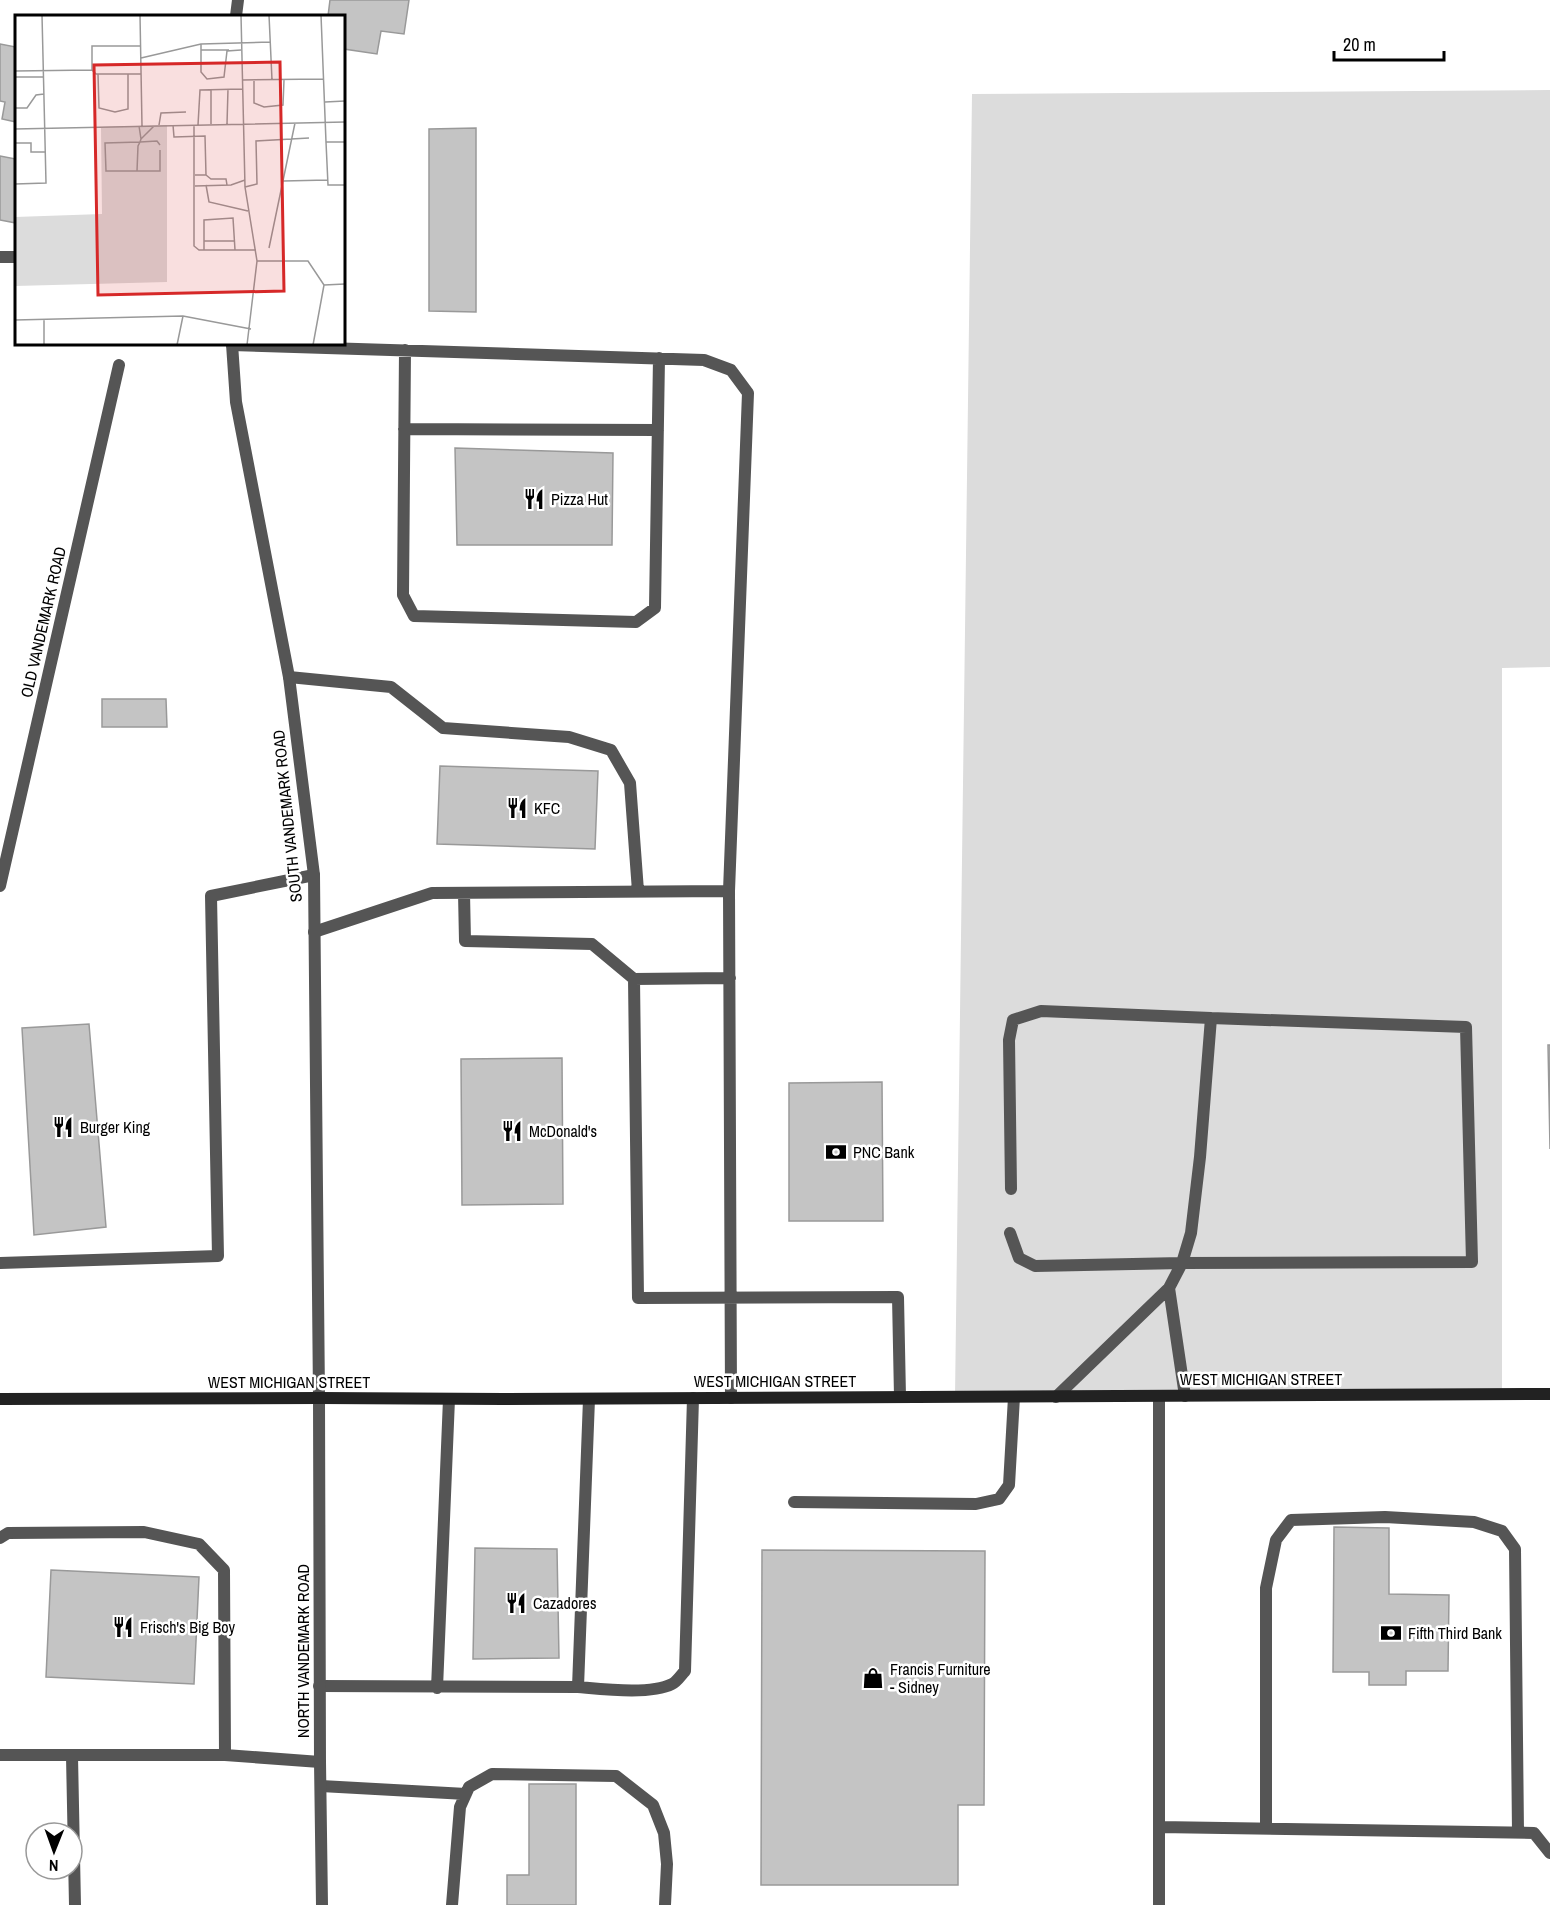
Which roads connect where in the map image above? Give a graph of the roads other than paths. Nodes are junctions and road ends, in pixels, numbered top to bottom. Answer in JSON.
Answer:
{"nodes":[{"id":1,"x":238,"y":0,"type":"edge"},
{"id":2,"x":236,"y":15,"type":"edge"},
{"id":3,"x":232,"y":345,"type":"edge"},
{"id":4,"x":261,"y":345,"type":"edge"},
{"id":5,"x":405,"y":350,"type":"junction"},
{"id":6,"x":659,"y":358,"type":"junction"},
{"id":7,"x":119,"y":364,"type":"dead end"},
{"id":8,"x":404,"y":429,"type":"junction"},
{"id":9,"x":658,"y":430,"type":"junction"},
{"id":10,"x":289,"y":677,"type":"junction"},
{"id":11,"x":314,"y":875,"type":"junction"},
{"id":12,"x":0,"y":886,"type":"edge"},
{"id":13,"x":638,"y":891,"type":"junction"},
{"id":14,"x":729,"y":891,"type":"junction"},
{"id":15,"x":464,"y":893,"type":"junction"},
{"id":16,"x":314,"y":932,"type":"junction"},
{"id":17,"x":730,"y":978,"type":"junction"},
{"id":18,"x":634,"y":979,"type":"junction"},
{"id":19,"x":1211,"y":1018,"type":"junction"},
{"id":20,"x":1011,"y":1189,"type":"dead end"},
{"id":21,"x":1010,"y":1233,"type":"dead end"},
{"id":22,"x":0,"y":1263,"type":"edge"},
{"id":23,"x":1182,"y":1263,"type":"junction"},
{"id":24,"x":1169,"y":1288,"type":"junction"},
{"id":25,"x":731,"y":1298,"type":"junction"},
{"id":26,"x":1550,"y":1394,"type":"edge"},
{"id":27,"x":1159,"y":1396,"type":"junction"},
{"id":28,"x":1185,"y":1396,"type":"junction"},
{"id":29,"x":900,"y":1397,"type":"junction"},
{"id":30,"x":1014,"y":1397,"type":"junction"},
{"id":31,"x":1056,"y":1397,"type":"junction"},
{"id":32,"x":319,"y":1398,"type":"junction"},
{"id":33,"x":693,"y":1398,"type":"junction"},
{"id":34,"x":731,"y":1398,"type":"junction"},
{"id":35,"x":0,"y":1399,"type":"edge"},
{"id":36,"x":449,"y":1399,"type":"junction"},
{"id":37,"x":590,"y":1399,"type":"junction"},
{"id":38,"x":794,"y":1502,"type":"dead end"},
{"id":39,"x":0,"y":1538,"type":"edge"},
{"id":40,"x":320,"y":1686,"type":"junction"},
{"id":41,"x":578,"y":1687,"type":"junction"},
{"id":42,"x":437,"y":1688,"type":"junction"},
{"id":43,"x":0,"y":1755,"type":"edge"},
{"id":44,"x":225,"y":1755,"type":"junction"},
{"id":45,"x":72,"y":1756,"type":"junction"},
{"id":46,"x":320,"y":1762,"type":"junction"},
{"id":47,"x":321,"y":1786,"type":"junction"},
{"id":48,"x":466,"y":1794,"type":"junction"},
{"id":49,"x":1159,"y":1827,"type":"junction"},
{"id":50,"x":1266,"y":1828,"type":"junction"},
{"id":51,"x":1518,"y":1832,"type":"junction"},
{"id":52,"x":1550,"y":1853,"type":"edge"},
{"id":53,"x":75,"y":1905,"type":"edge"},
{"id":54,"x":322,"y":1905,"type":"edge"},
{"id":55,"x":452,"y":1905,"type":"edge"},
{"id":56,"x":665,"y":1905,"type":"edge"},
{"id":57,"x":1159,"y":1905,"type":"edge"}],
"edges":[{"from":1,"to":2,"type":"street"},
{"from":3,"to":10,"type":"street","name":"SOUTH VANDEMARK ROAD"},
{"from":4,"to":5,"type":"street"},
{"from":5,"to":6,"type":"street"},
{"from":5,"to":8,"type":"street"},
{"from":6,"to":9,"type":"street"},
{"from":6,"to":14,"type":"street"},
{"from":7,"to":12,"type":"street","name":"OLD VANDEMARK ROAD"},
{"from":8,"to":9,"type":"street"},
{"from":8,"to":9,"type":"street"},
{"from":10,"to":11,"type":"street","name":"SOUTH VANDEMARK ROAD"},
{"from":10,"to":13,"type":"street"},
{"from":11,"to":16,"type":"street","name":"SOUTH VANDEMARK ROAD"},
{"from":11,"to":22,"type":"street"},
{"from":13,"to":14,"type":"street"},
{"from":13,"to":15,"type":"street"},
{"from":14,"to":17,"type":"street"},
{"from":15,"to":16,"type":"street"},
{"from":15,"to":18,"type":"street"},
{"from":16,"to":32,"type":"street","name":"SOUTH VANDEMARK ROAD"},
{"from":17,"to":18,"type":"street"},
{"from":17,"to":25,"type":"street"},
{"from":18,"to":25,"type":"street"},
{"from":19,"to":20,"type":"street"},
{"from":19,"to":23,"type":"street"},
{"from":19,"to":23,"type":"street"},
{"from":21,"to":23,"type":"street"},
{"from":23,"to":24,"type":"street"},
{"from":24,"to":28,"type":"street"},
{"from":24,"to":31,"type":"street"},
{"from":25,"to":29,"type":"street"},
{"from":25,"to":34,"type":"street"},
{"from":26,"to":28,"type":"main road","name":"WEST MICHIGAN STREET"},
{"from":27,"to":28,"type":"main road","name":"WEST MICHIGAN STREET"},
{"from":27,"to":31,"type":"main road","name":"WEST MICHIGAN STREET"},
{"from":27,"to":49,"type":"street"},
{"from":29,"to":30,"type":"main road","name":"WEST MICHIGAN STREET"},
{"from":29,"to":34,"type":"main road","name":"WEST MICHIGAN STREET"},
{"from":30,"to":31,"type":"main road","name":"WEST MICHIGAN STREET"},
{"from":30,"to":38,"type":"street"},
{"from":32,"to":35,"type":"main road","name":"WEST MICHIGAN STREET"},
{"from":32,"to":36,"type":"main road","name":"WEST MICHIGAN STREET"},
{"from":32,"to":40,"type":"street","name":"NORTH VANDEMARK ROAD"},
{"from":33,"to":34,"type":"main road","name":"WEST MICHIGAN STREET"},
{"from":33,"to":37,"type":"main road","name":"WEST MICHIGAN STREET"},
{"from":33,"to":41,"type":"street"},
{"from":36,"to":37,"type":"main road","name":"WEST MICHIGAN STREET"},
{"from":36,"to":42,"type":"street"},
{"from":37,"to":41,"type":"street"},
{"from":39,"to":44,"type":"street"},
{"from":40,"to":42,"type":"street"},
{"from":40,"to":46,"type":"street","name":"NORTH VANDEMARK ROAD"},
{"from":41,"to":42,"type":"street"},
{"from":43,"to":45,"type":"street"},
{"from":44,"to":45,"type":"street"},
{"from":44,"to":46,"type":"street"},
{"from":45,"to":53,"type":"street"},
{"from":46,"to":47,"type":"street","name":"NORTH VANDEMARK ROAD"},
{"from":47,"to":48,"type":"street"},
{"from":47,"to":54,"type":"street","name":"NORTH VANDEMARK ROAD"},
{"from":48,"to":55,"type":"street"},
{"from":48,"to":56,"type":"street"},
{"from":49,"to":50,"type":"street"},
{"from":49,"to":57,"type":"street"},
{"from":50,"to":51,"type":"street"},
{"from":50,"to":51,"type":"street"},
{"from":51,"to":52,"type":"street"}]}
